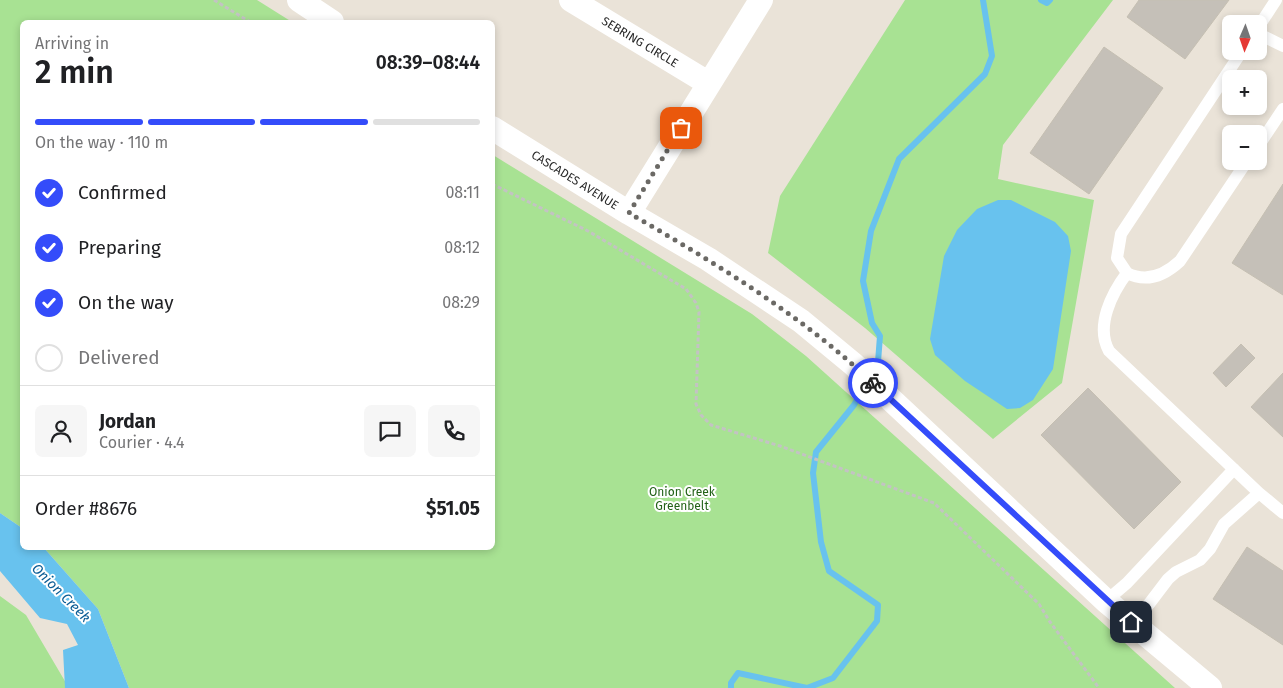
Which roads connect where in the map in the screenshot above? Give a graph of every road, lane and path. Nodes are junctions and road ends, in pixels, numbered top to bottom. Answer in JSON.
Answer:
{"nodes":[{"id":1,"x":214,"y":0,"type":"edge"},
{"id":2,"x":299,"y":0,"type":"edge"},
{"id":3,"x":571,"y":0,"type":"edge"},
{"id":4,"x":762,"y":0,"type":"edge"},
{"id":5,"x":1276,"y":0,"type":"edge"},
{"id":6,"x":1266,"y":15,"type":"edge"},
{"id":7,"x":247,"y":20,"type":"edge"},
{"id":8,"x":329,"y":20,"type":"edge"},
{"id":9,"x":1268,"y":38,"type":"edge"},
{"id":10,"x":1283,"y":46,"type":"edge"},
{"id":11,"x":1236,"y":60,"type":"edge"},
{"id":12,"x":708,"y":83,"type":"junction"},
{"id":13,"x":1283,"y":109,"type":"edge"},
{"id":14,"x":495,"y":130,"type":"edge"},
{"id":15,"x":1267,"y":133,"type":"edge"},
{"id":16,"x":1242,"y":170,"type":"edge"},
{"id":17,"x":495,"y":185,"type":"edge"},
{"id":18,"x":629,"y":213,"type":"junction"},
{"id":19,"x":1127,"y":273,"type":"junction"},
{"id":20,"x":1234,"y":469,"type":"junction"},
{"id":21,"x":1259,"y":493,"type":"junction"},
{"id":22,"x":1283,"y":513,"type":"edge"},
{"id":23,"x":1106,"y":601,"type":"junction"},
{"id":24,"x":1131,"y":622,"type":"junction"},
{"id":25,"x":1099,"y":688,"type":"edge"},
{"id":26,"x":1210,"y":688,"type":"edge"}],
"edges":[{"from":1,"to":7,"type":"path"},
{"from":2,"to":8,"type":"street"},
{"from":3,"to":12,"type":"street","name":"SEBRING CIRCLE"},
{"from":4,"to":12,"type":"street"},
{"from":5,"to":6,"type":"lane"},
{"from":9,"to":10,"type":"lane"},
{"from":11,"to":19,"type":"lane"},
{"from":12,"to":18,"type":"street"},
{"from":13,"to":15,"type":"lane"},
{"from":14,"to":18,"type":"street","name":"CASCADES AVENUE"},
{"from":16,"to":19,"type":"lane"},
{"from":17,"to":25,"type":"path"},
{"from":18,"to":23,"type":"street","name":"CASCADES AVENUE"},
{"from":19,"to":20,"type":"lane"},
{"from":20,"to":21,"type":"lane"},
{"from":20,"to":23,"type":"lane"},
{"from":21,"to":22,"type":"lane"},
{"from":21,"to":24,"type":"lane"},
{"from":23,"to":24,"type":"street","name":"CASCADES AVENUE"},
{"from":24,"to":26,"type":"street","name":"CASCADES AVENUE"}]}
